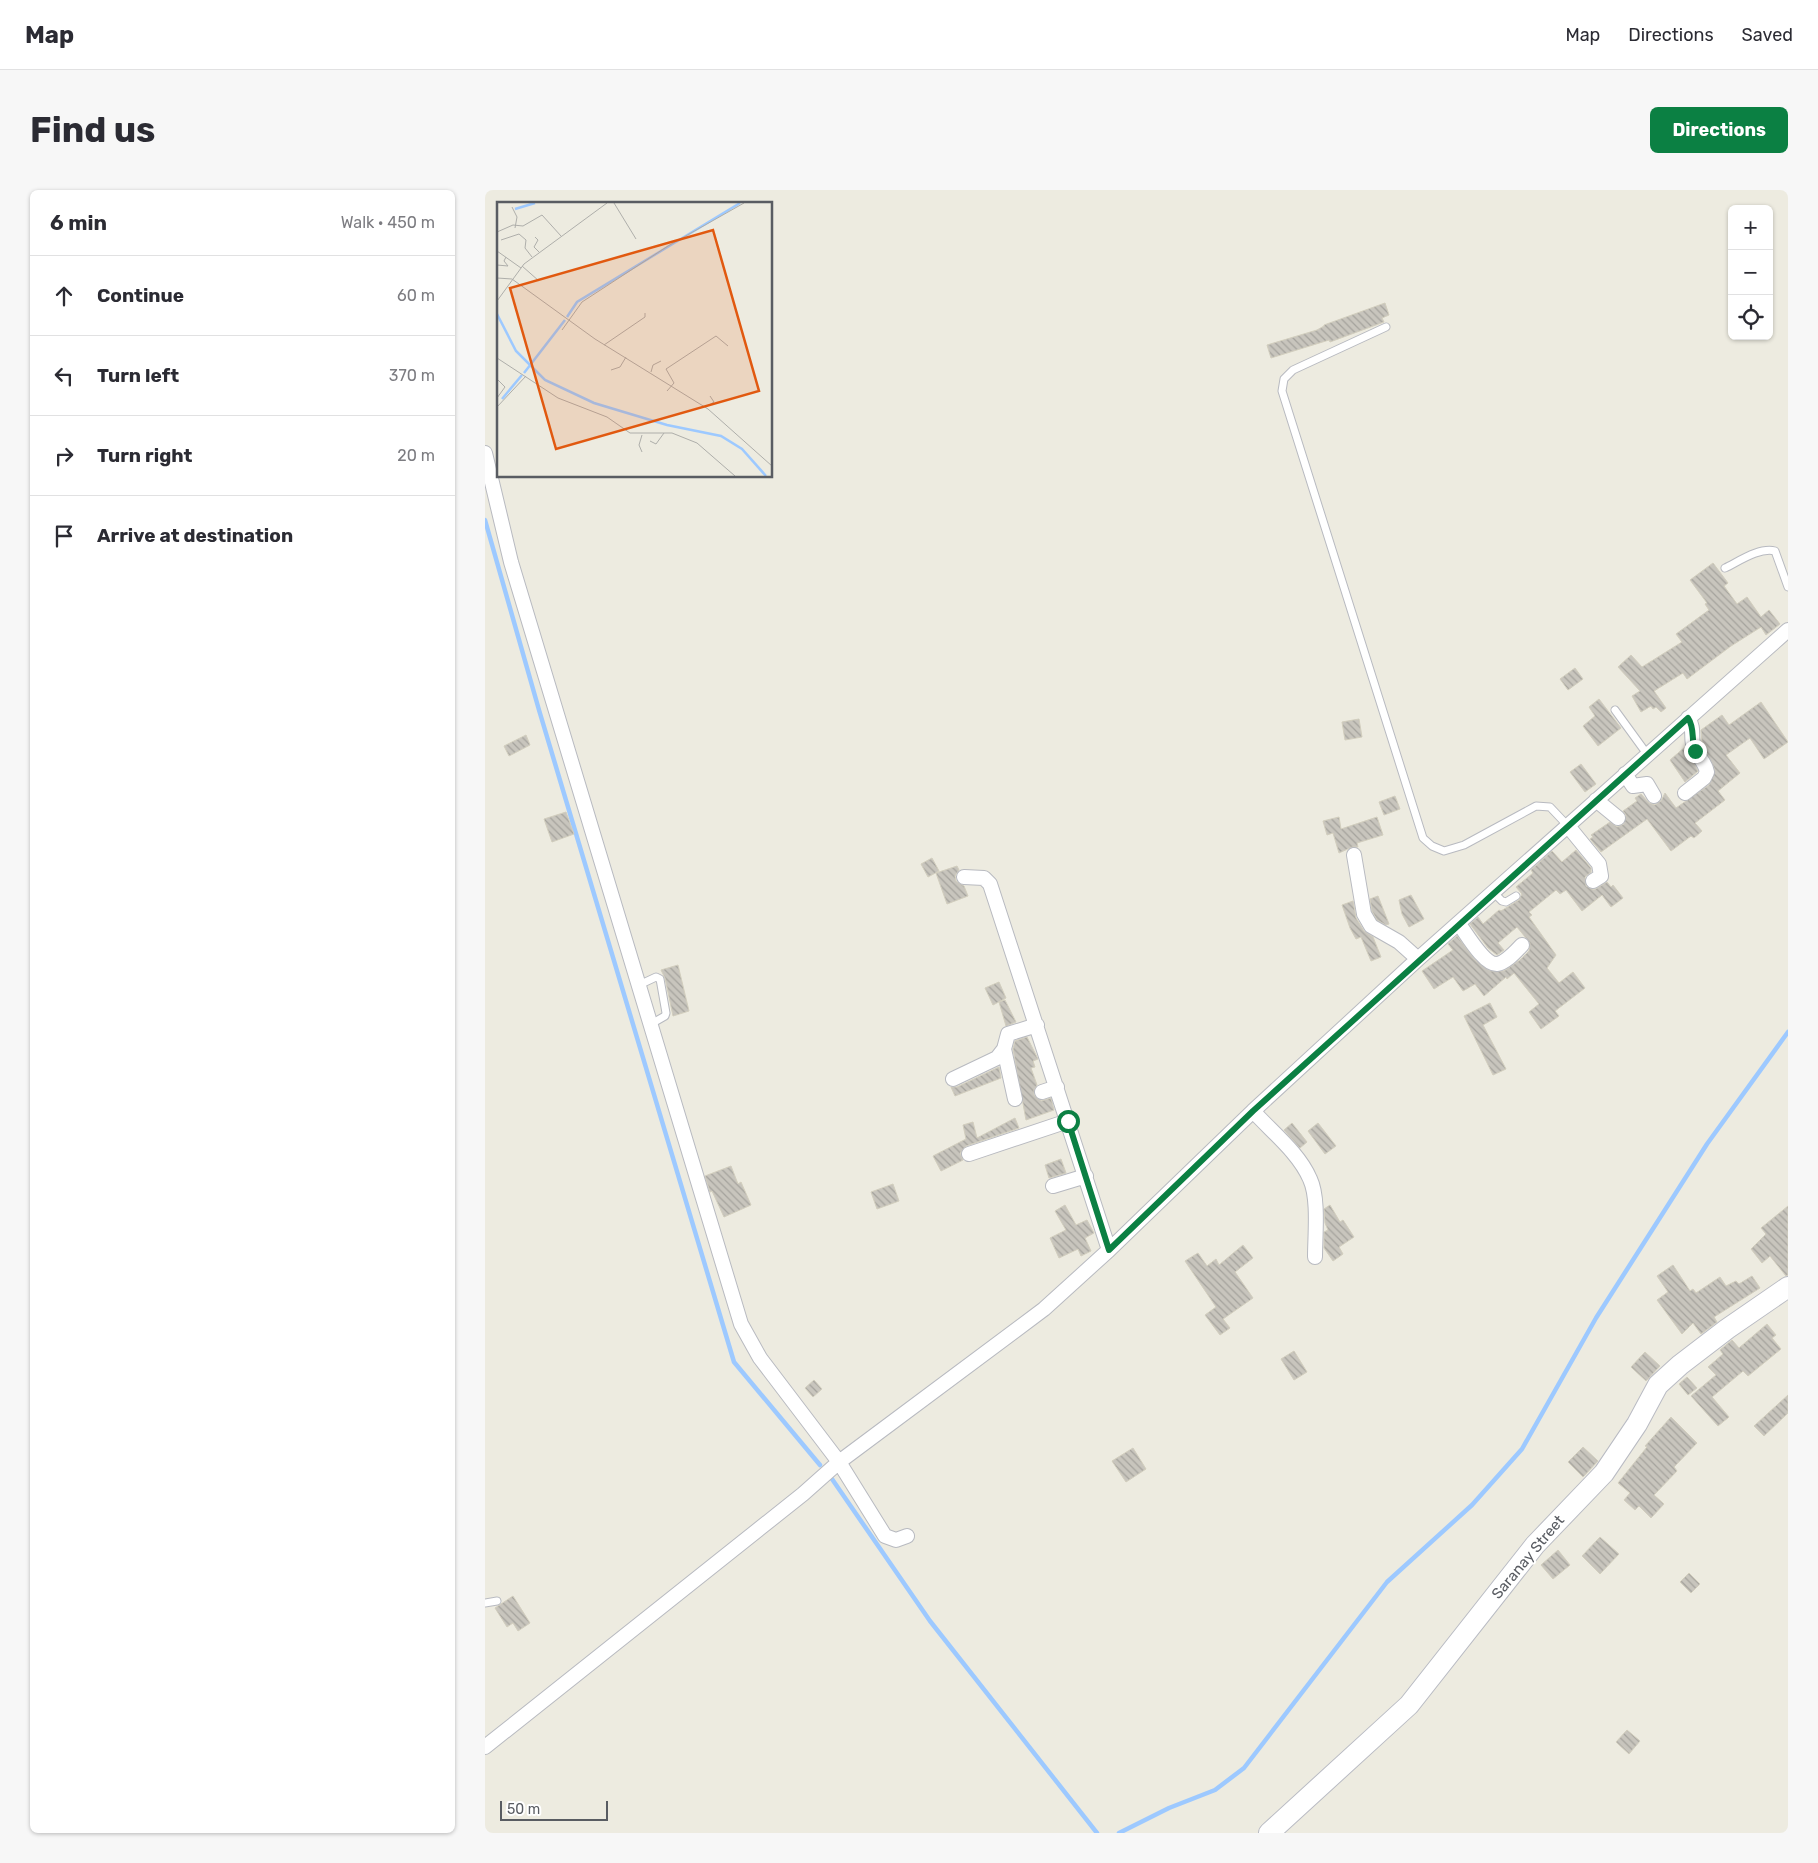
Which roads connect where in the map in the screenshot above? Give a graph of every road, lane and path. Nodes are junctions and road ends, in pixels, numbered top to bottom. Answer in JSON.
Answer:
{"nodes":[{"id":1,"x":1386,"y":327,"type":"dead end"},
{"id":2,"x":485,"y":453,"type":"edge"},
{"id":3,"x":1725,"y":568,"type":"dead end"},
{"id":4,"x":1788,"y":587,"type":"edge"},
{"id":5,"x":1788,"y":630,"type":"edge"},
{"id":6,"x":1615,"y":710,"type":"dead end"},
{"id":7,"x":1688,"y":718,"type":"junction"},
{"id":8,"x":1647,"y":754,"type":"junction"},
{"id":9,"x":1625,"y":774,"type":"junction"},
{"id":10,"x":1685,"y":793,"type":"dead end"},
{"id":11,"x":1654,"y":796,"type":"dead end"},
{"id":12,"x":1596,"y":800,"type":"junction"},
{"id":13,"x":1618,"y":818,"type":"dead end"},
{"id":14,"x":1568,"y":826,"type":"junction"},
{"id":15,"x":1354,"y":856,"type":"dead end"},
{"id":16,"x":964,"y":877,"type":"dead end"},
{"id":17,"x":1593,"y":881,"type":"dead end"},
{"id":18,"x":1493,"y":892,"type":"junction"},
{"id":19,"x":1516,"y":896,"type":"dead end"},
{"id":20,"x":1459,"y":924,"type":"junction"},
{"id":21,"x":1522,"y":944,"type":"dead end"},
{"id":22,"x":1418,"y":960,"type":"junction"},
{"id":23,"x":639,"y":985,"type":"junction"},
{"id":24,"x":651,"y":1024,"type":"junction"},
{"id":25,"x":1037,"y":1025,"type":"junction"},
{"id":26,"x":1004,"y":1050,"type":"junction"},
{"id":27,"x":953,"y":1079,"type":"dead end"},
{"id":28,"x":1057,"y":1088,"type":"junction"},
{"id":29,"x":1042,"y":1092,"type":"dead end"},
{"id":30,"x":1015,"y":1099,"type":"dead end"},
{"id":31,"x":1253,"y":1111,"type":"junction"},
{"id":32,"x":1068,"y":1121,"type":"junction"},
{"id":33,"x":969,"y":1154,"type":"dead end"},
{"id":34,"x":1086,"y":1176,"type":"junction"},
{"id":35,"x":1053,"y":1186,"type":"dead end"},
{"id":36,"x":1109,"y":1250,"type":"junction"},
{"id":37,"x":1315,"y":1257,"type":"dead end"},
{"id":38,"x":1788,"y":1288,"type":"edge"},
{"id":39,"x":839,"y":1462,"type":"junction"},
{"id":40,"x":907,"y":1536,"type":"dead end"},
{"id":41,"x":497,"y":1601,"type":"dead end"},
{"id":42,"x":485,"y":1603,"type":"edge"},
{"id":43,"x":485,"y":1747,"type":"edge"},
{"id":44,"x":1269,"y":1833,"type":"edge"}],
"edges":[{"from":1,"to":14,"type":"lane"},
{"from":2,"to":23,"type":"street"},
{"from":3,"to":4,"type":"lane"},
{"from":5,"to":7,"type":"street"},
{"from":6,"to":8,"type":"lane"},
{"from":7,"to":8,"type":"street"},
{"from":7,"to":10,"type":"street"},
{"from":8,"to":9,"type":"street"},
{"from":9,"to":11,"type":"street"},
{"from":9,"to":12,"type":"street"},
{"from":12,"to":13,"type":"street"},
{"from":12,"to":14,"type":"street"},
{"from":14,"to":17,"type":"street"},
{"from":14,"to":18,"type":"street"},
{"from":15,"to":22,"type":"street"},
{"from":16,"to":25,"type":"street"},
{"from":18,"to":19,"type":"lane"},
{"from":18,"to":20,"type":"street"},
{"from":20,"to":21,"type":"street"},
{"from":20,"to":22,"type":"street"},
{"from":22,"to":31,"type":"street"},
{"from":23,"to":24,"type":"street"},
{"from":23,"to":24,"type":"lane"},
{"from":24,"to":39,"type":"street"},
{"from":25,"to":26,"type":"street"},
{"from":25,"to":28,"type":"street"},
{"from":26,"to":27,"type":"street"},
{"from":26,"to":30,"type":"street"},
{"from":28,"to":29,"type":"street"},
{"from":28,"to":32,"type":"street"},
{"from":31,"to":36,"type":"street"},
{"from":31,"to":37,"type":"street"},
{"from":32,"to":33,"type":"street"},
{"from":32,"to":34,"type":"street"},
{"from":34,"to":35,"type":"street"},
{"from":34,"to":36,"type":"street"},
{"from":36,"to":39,"type":"street"},
{"from":38,"to":44,"type":"street","name":"Saranay Street"},
{"from":39,"to":40,"type":"street"},
{"from":39,"to":43,"type":"street"},
{"from":41,"to":42,"type":"lane"}]}
